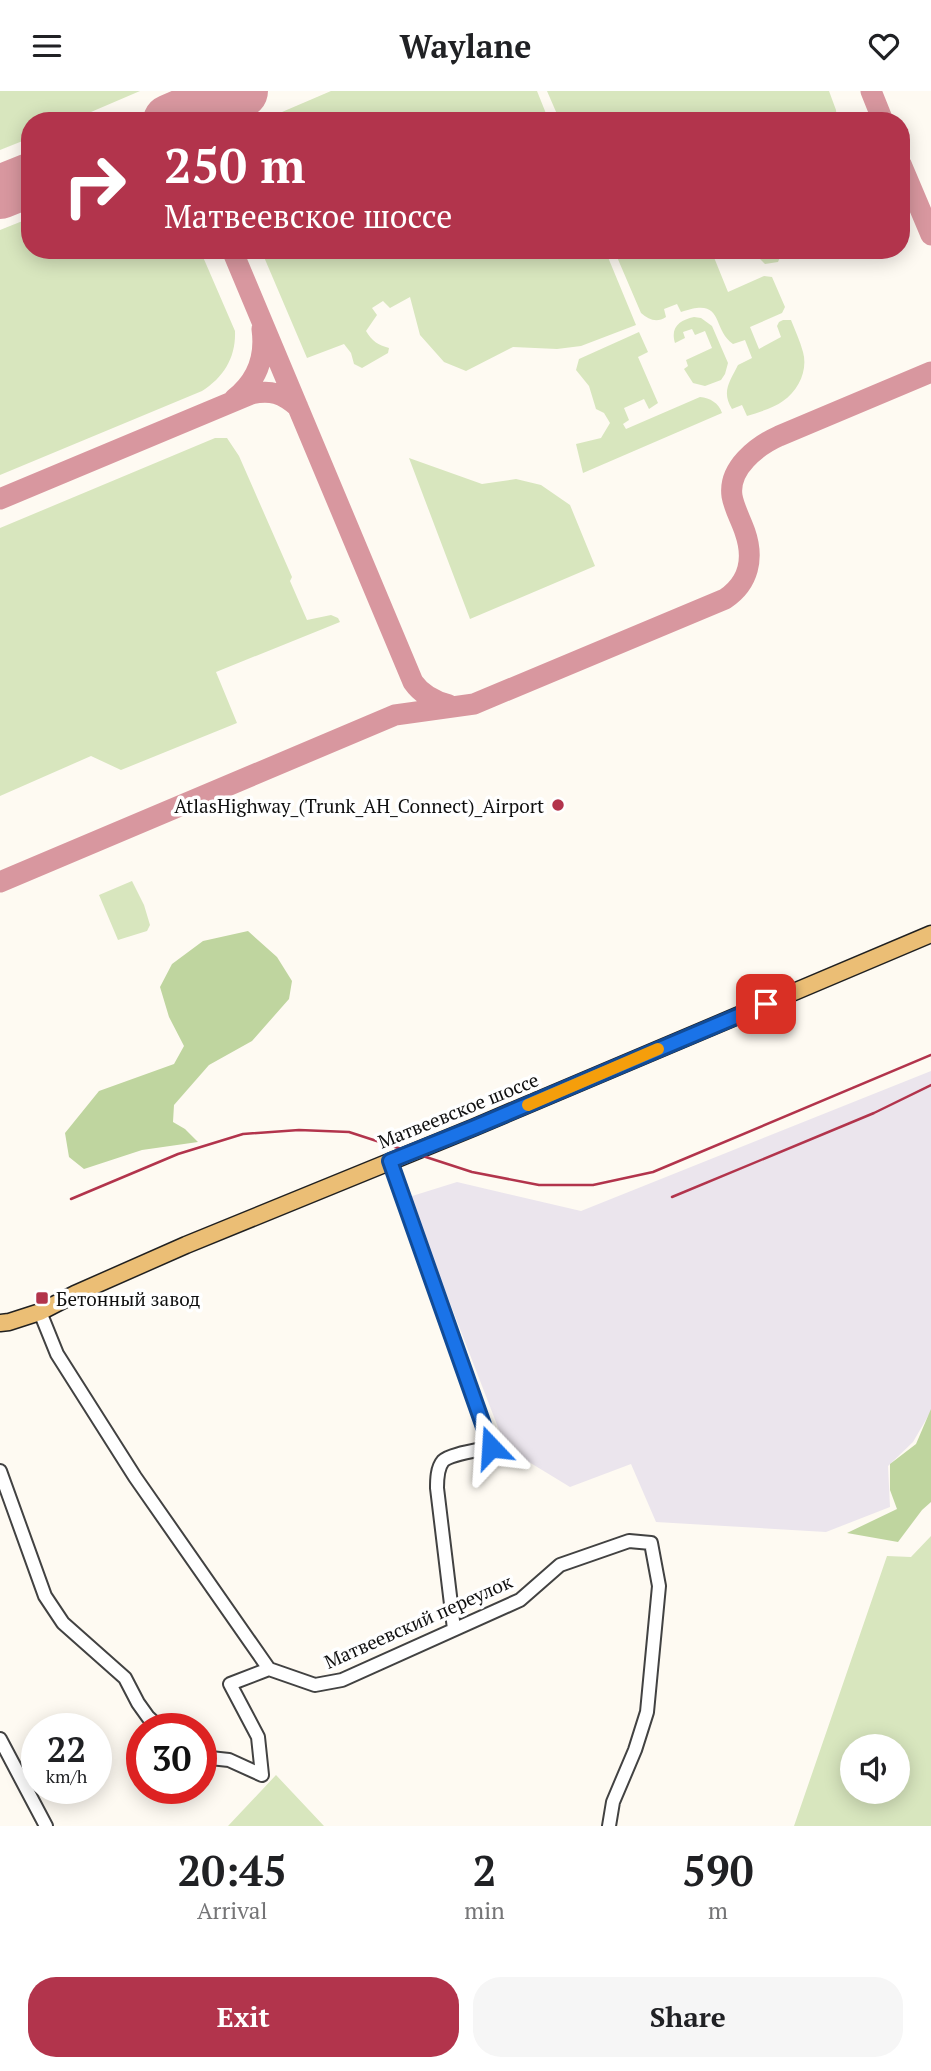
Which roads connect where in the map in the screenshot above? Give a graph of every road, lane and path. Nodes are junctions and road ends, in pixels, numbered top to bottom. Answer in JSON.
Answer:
{"nodes":[{"id":1,"x":931,"y":934,"type":"edge"},
{"id":2,"x":390,"y":1161,"type":"junction"},
{"id":3,"x":40,"y":1312,"type":"junction"},
{"id":4,"x":0,"y":1323,"type":"edge"},
{"id":5,"x":0,"y":1471,"type":"edge"},
{"id":6,"x":454,"y":1629,"type":"junction"},
{"id":7,"x":269,"y":1669,"type":"junction"},
{"id":8,"x":145,"y":1713,"type":"edge"},
{"id":9,"x":0,"y":1739,"type":"edge"},
{"id":10,"x":217,"y":1759,"type":"edge"},
{"id":11,"x":46,"y":1826,"type":"edge"},
{"id":12,"x":609,"y":1826,"type":"edge"}],
"edges":[{"from":1,"to":2,"type":"main road","name":"Матвеевское шоссе"},
{"from":2,"to":3,"type":"main road","name":"Матвеевское шоссе"},
{"from":2,"to":6,"type":"street"},
{"from":3,"to":4,"type":"main road","name":"Матвеевское шоссе"},
{"from":3,"to":7,"type":"street"},
{"from":5,"to":8,"type":"street"},
{"from":6,"to":7,"type":"street","name":"Матвеевский переулок"},
{"from":6,"to":12,"type":"street","name":"Матвеевский переулок"},
{"from":7,"to":10,"type":"street"},
{"from":9,"to":11,"type":"street"}]}
